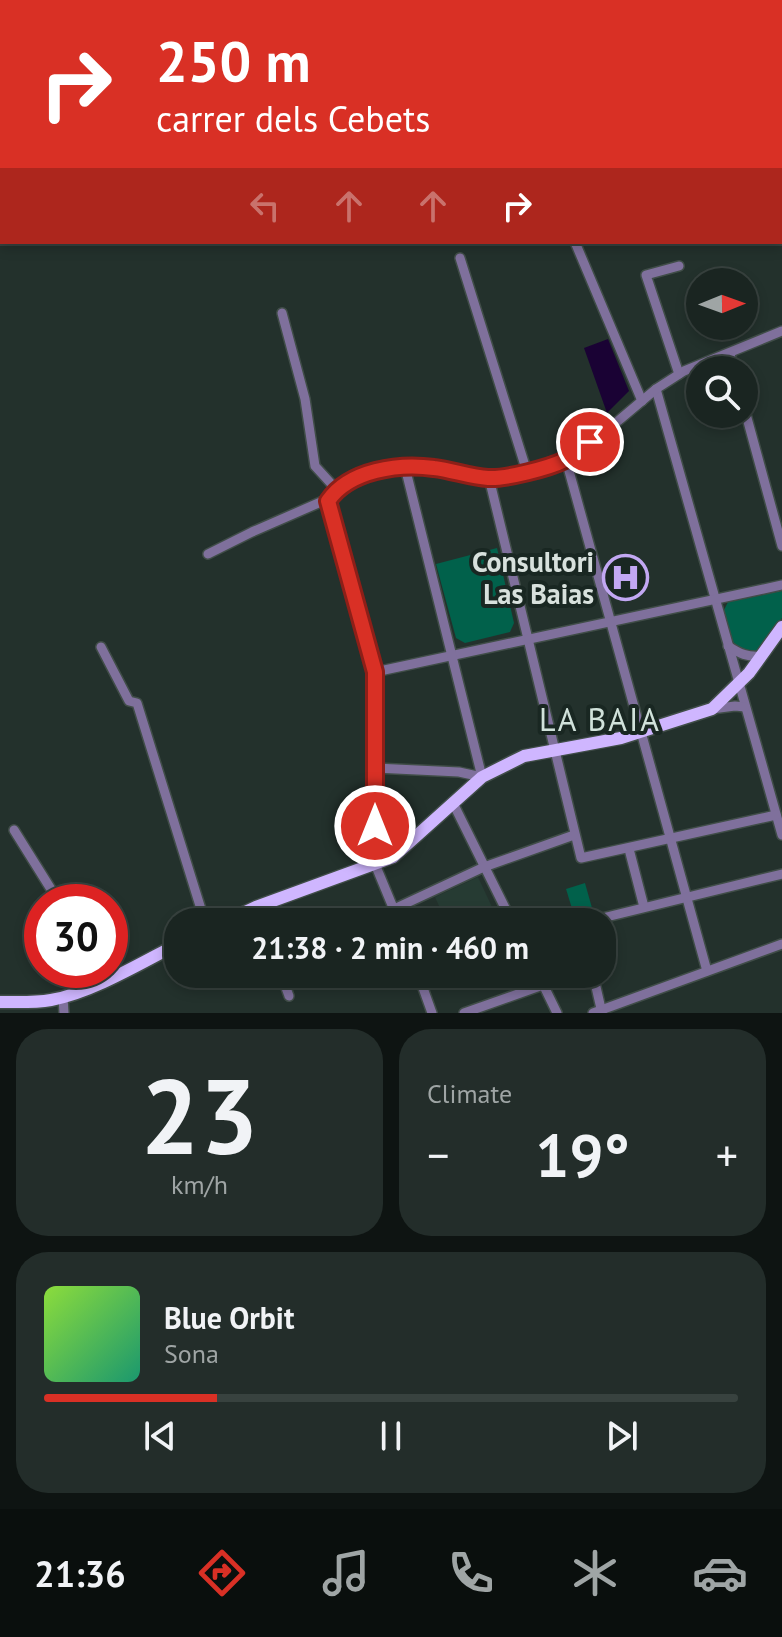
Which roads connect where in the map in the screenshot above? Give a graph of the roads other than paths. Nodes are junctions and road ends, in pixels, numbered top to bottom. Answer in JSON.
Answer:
{"nodes":[{"id":1,"x":576,"y":244,"type":"edge"},
{"id":2,"x":460,"y":258,"type":"dead end"},
{"id":3,"x":679,"y":266,"type":"dead end"},
{"id":4,"x":282,"y":313,"type":"dead end"},
{"id":5,"x":782,"y":331,"type":"edge"},
{"id":6,"x":730,"y":354,"type":"joint"},
{"id":7,"x":679,"y":374,"type":"junction"},
{"id":8,"x":656,"y":389,"type":"junction"},
{"id":9,"x":642,"y":401,"type":"junction"},
{"id":10,"x":750,"y":428,"type":"edge"},
{"id":11,"x":566,"y":460,"type":"junction"},
{"id":12,"x":405,"y":467,"type":"junction"},
{"id":13,"x":527,"y":472,"type":"junction"},
{"id":14,"x":489,"y":478,"type":"junction"},
{"id":15,"x":336,"y":489,"type":"junction"},
{"id":16,"x":329,"y":500,"type":"junction"},
{"id":17,"x":782,"y":546,"type":"edge"},
{"id":18,"x":208,"y":554,"type":"dead end"},
{"id":19,"x":782,"y":585,"type":"edge"},
{"id":20,"x":716,"y":599,"type":"junction"},
{"id":21,"x":610,"y":622,"type":"junction"},
{"id":22,"x":782,"y":627,"type":"edge"},
{"id":23,"x":527,"y":639,"type":"junction"},
{"id":24,"x":728,"y":646,"type":"junction"},
{"id":25,"x":101,"y":647,"type":"dead end"},
{"id":26,"x":452,"y":655,"type":"junction"},
{"id":27,"x":761,"y":656,"type":"junction"},
{"id":28,"x":375,"y":672,"type":"junction"},
{"id":29,"x":738,"y":685,"type":"junction"},
{"id":30,"x":745,"y":707,"type":"junction"},
{"id":31,"x":712,"y":709,"type":"junction"},
{"id":32,"x":641,"y":732,"type":"junction"},
{"id":33,"x":554,"y":750,"type":"junction"},
{"id":34,"x":375,"y":768,"type":"junction"},
{"id":35,"x":482,"y":777,"type":"junction"},
{"id":36,"x":453,"y":803,"type":"junction"},
{"id":37,"x":776,"y":815,"type":"junction"},
{"id":38,"x":14,"y":830,"type":"dead end"},
{"id":39,"x":574,"y":835,"type":"junction"},
{"id":40,"x":782,"y":835,"type":"edge"},
{"id":41,"x":671,"y":840,"type":"junction"},
{"id":42,"x":629,"y":849,"type":"junction"},
{"id":43,"x":375,"y":864,"type":"junction"},
{"id":44,"x":484,"y":867,"type":"junction"},
{"id":45,"x":782,"y":874,"type":"edge"},
{"id":46,"x":48,"y":884,"type":"edge"},
{"id":47,"x":687,"y":897,"type":"junction"},
{"id":48,"x":256,"y":907,"type":"edge"},
{"id":49,"x":644,"y":907,"type":"junction"},
{"id":50,"x":201,"y":908,"type":"edge"},
{"id":51,"x":394,"y":908,"type":"edge"},
{"id":52,"x":396,"y":908,"type":"edge"},
{"id":53,"x":505,"y":908,"type":"edge"},
{"id":54,"x":616,"y":914,"type":"edge"},
{"id":55,"x":782,"y":944,"type":"edge"},
{"id":56,"x":164,"y":950,"type":"edge"},
{"id":57,"x":707,"y":971,"type":"junction"},
{"id":58,"x":286,"y":988,"type":"edge"},
{"id":59,"x":423,"y":988,"type":"edge"},
{"id":60,"x":535,"y":988,"type":"edge"},
{"id":61,"x":544,"y":988,"type":"edge"},
{"id":62,"x":595,"y":988,"type":"edge"},
{"id":63,"x":289,"y":996,"type":"dead end"},
{"id":64,"x":63,"y":997,"type":"junction"},
{"id":65,"x":0,"y":1002,"type":"edge"},
{"id":66,"x":598,"y":1012,"type":"edge"},
{"id":67,"x":64,"y":1013,"type":"edge"},
{"id":68,"x":432,"y":1013,"type":"edge"},
{"id":69,"x":464,"y":1013,"type":"edge"},
{"id":70,"x":557,"y":1013,"type":"edge"}],
"edges":[{"from":1,"to":9,"type":"street"},
{"from":2,"to":13,"type":"street"},
{"from":3,"to":7,"type":"street"},
{"from":4,"to":15,"type":"street"},
{"from":5,"to":6,"type":"street"},
{"from":6,"to":7,"type":"street"},
{"from":7,"to":8,"type":"street"},
{"from":8,"to":9,"type":"street"},
{"from":8,"to":20,"type":"street"},
{"from":9,"to":11,"type":"street"},
{"from":10,"to":17,"type":"street"},
{"from":11,"to":13,"type":"street"},
{"from":11,"to":21,"type":"street"},
{"from":12,"to":14,"type":"street"},
{"from":12,"to":15,"type":"street"},
{"from":12,"to":26,"type":"street"},
{"from":13,"to":14,"type":"street"},
{"from":14,"to":23,"type":"street"},
{"from":15,"to":16,"type":"street"},
{"from":16,"to":18,"type":"street"},
{"from":16,"to":28,"type":"street"},
{"from":19,"to":20,"type":"street"},
{"from":20,"to":21,"type":"street"},
{"from":20,"to":24,"type":"street"},
{"from":21,"to":23,"type":"street"},
{"from":21,"to":32,"type":"street"},
{"from":22,"to":27,"type":"main road"},
{"from":23,"to":26,"type":"street"},
{"from":23,"to":33,"type":"street"},
{"from":24,"to":27,"type":"street"},
{"from":24,"to":29,"type":"street"},
{"from":25,"to":50,"type":"street"},
{"from":26,"to":28,"type":"street"},
{"from":26,"to":35,"type":"street"},
{"from":27,"to":29,"type":"main road"},
{"from":28,"to":34,"type":"street"},
{"from":29,"to":30,"type":"street"},
{"from":29,"to":31,"type":"main road"},
{"from":30,"to":31,"type":"street"},
{"from":30,"to":37,"type":"street"},
{"from":31,"to":32,"type":"main road"},
{"from":32,"to":33,"type":"main road"},
{"from":32,"to":41,"type":"street"},
{"from":33,"to":35,"type":"main road"},
{"from":33,"to":39,"type":"street"},
{"from":34,"to":35,"type":"street"},
{"from":34,"to":43,"type":"street"},
{"from":35,"to":36,"type":"main road"},
{"from":36,"to":43,"type":"main road"},
{"from":36,"to":44,"type":"street"},
{"from":37,"to":40,"type":"street"},
{"from":37,"to":41,"type":"street"},
{"from":38,"to":46,"type":"street"},
{"from":39,"to":42,"type":"street"},
{"from":39,"to":44,"type":"street"},
{"from":41,"to":42,"type":"street"},
{"from":41,"to":47,"type":"street"},
{"from":42,"to":49,"type":"street"},
{"from":43,"to":48,"type":"main road"},
{"from":43,"to":51,"type":"street"},
{"from":44,"to":52,"type":"street"},
{"from":44,"to":53,"type":"street"},
{"from":45,"to":47,"type":"street"},
{"from":47,"to":49,"type":"street"},
{"from":47,"to":57,"type":"street"},
{"from":49,"to":54,"type":"street"},
{"from":55,"to":57,"type":"street"},
{"from":56,"to":64,"type":"main road"},
{"from":57,"to":66,"type":"street"},
{"from":58,"to":63,"type":"street"},
{"from":59,"to":68,"type":"street"},
{"from":60,"to":69,"type":"street"},
{"from":61,"to":70,"type":"street"},
{"from":62,"to":66,"type":"street"},
{"from":64,"to":65,"type":"main road"},
{"from":64,"to":67,"type":"street"}]}
